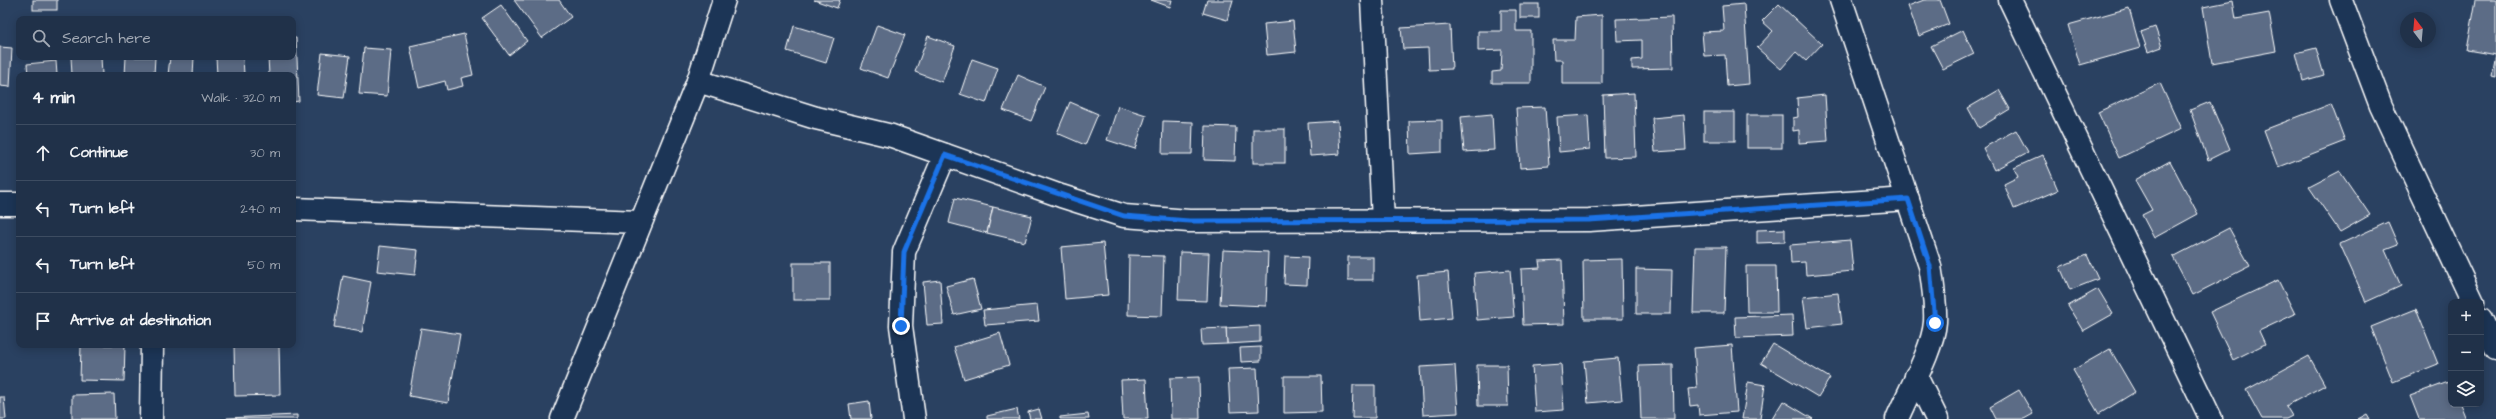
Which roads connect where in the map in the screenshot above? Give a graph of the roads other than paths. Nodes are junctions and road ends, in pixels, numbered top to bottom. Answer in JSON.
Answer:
{"nodes":[{"id":1,"x":724,"y":0,"type":"edge"},
{"id":2,"x":1372,"y":0,"type":"edge"},
{"id":3,"x":1841,"y":0,"type":"edge"},
{"id":4,"x":2010,"y":0,"type":"edge"},
{"id":5,"x":2341,"y":0,"type":"edge"},
{"id":6,"x":698,"y":81,"type":"junction"},
{"id":7,"x":945,"y":155,"type":"junction"},
{"id":8,"x":1908,"y":199,"type":"junction"},
{"id":9,"x":0,"y":204,"type":"edge"},
{"id":10,"x":16,"y":204,"type":"edge"},
{"id":11,"x":296,"y":209,"type":"edge"},
{"id":12,"x":1383,"y":221,"type":"junction"},
{"id":13,"x":640,"y":222,"type":"junction"},
{"id":14,"x":2472,"y":299,"type":"edge"},
{"id":15,"x":2484,"y":325,"type":"edge"},
{"id":16,"x":152,"y":348,"type":"edge"},
{"id":17,"x":2496,"y":349,"type":"edge"},
{"id":18,"x":1916,"y":376,"type":"junction"},
{"id":19,"x":151,"y":419,"type":"edge"},
{"id":20,"x":562,"y":419,"type":"edge"},
{"id":21,"x":914,"y":419,"type":"edge"},
{"id":22,"x":1897,"y":419,"type":"edge"},
{"id":23,"x":1937,"y":419,"type":"edge"},
{"id":24,"x":2211,"y":419,"type":"edge"}],
"edges":[{"from":1,"to":6,"type":"street"},
{"from":2,"to":12,"type":"street"},
{"from":3,"to":8,"type":"street"},
{"from":4,"to":24,"type":"street"},
{"from":5,"to":14,"type":"street"},
{"from":6,"to":7,"type":"street"},
{"from":6,"to":13,"type":"street"},
{"from":7,"to":12,"type":"street"},
{"from":7,"to":21,"type":"street"},
{"from":8,"to":12,"type":"street"},
{"from":8,"to":18,"type":"street"},
{"from":9,"to":10,"type":"street"},
{"from":11,"to":13,"type":"street"},
{"from":13,"to":20,"type":"street"},
{"from":15,"to":17,"type":"street"},
{"from":16,"to":19,"type":"street"},
{"from":18,"to":22,"type":"street"},
{"from":18,"to":23,"type":"street"}]}
